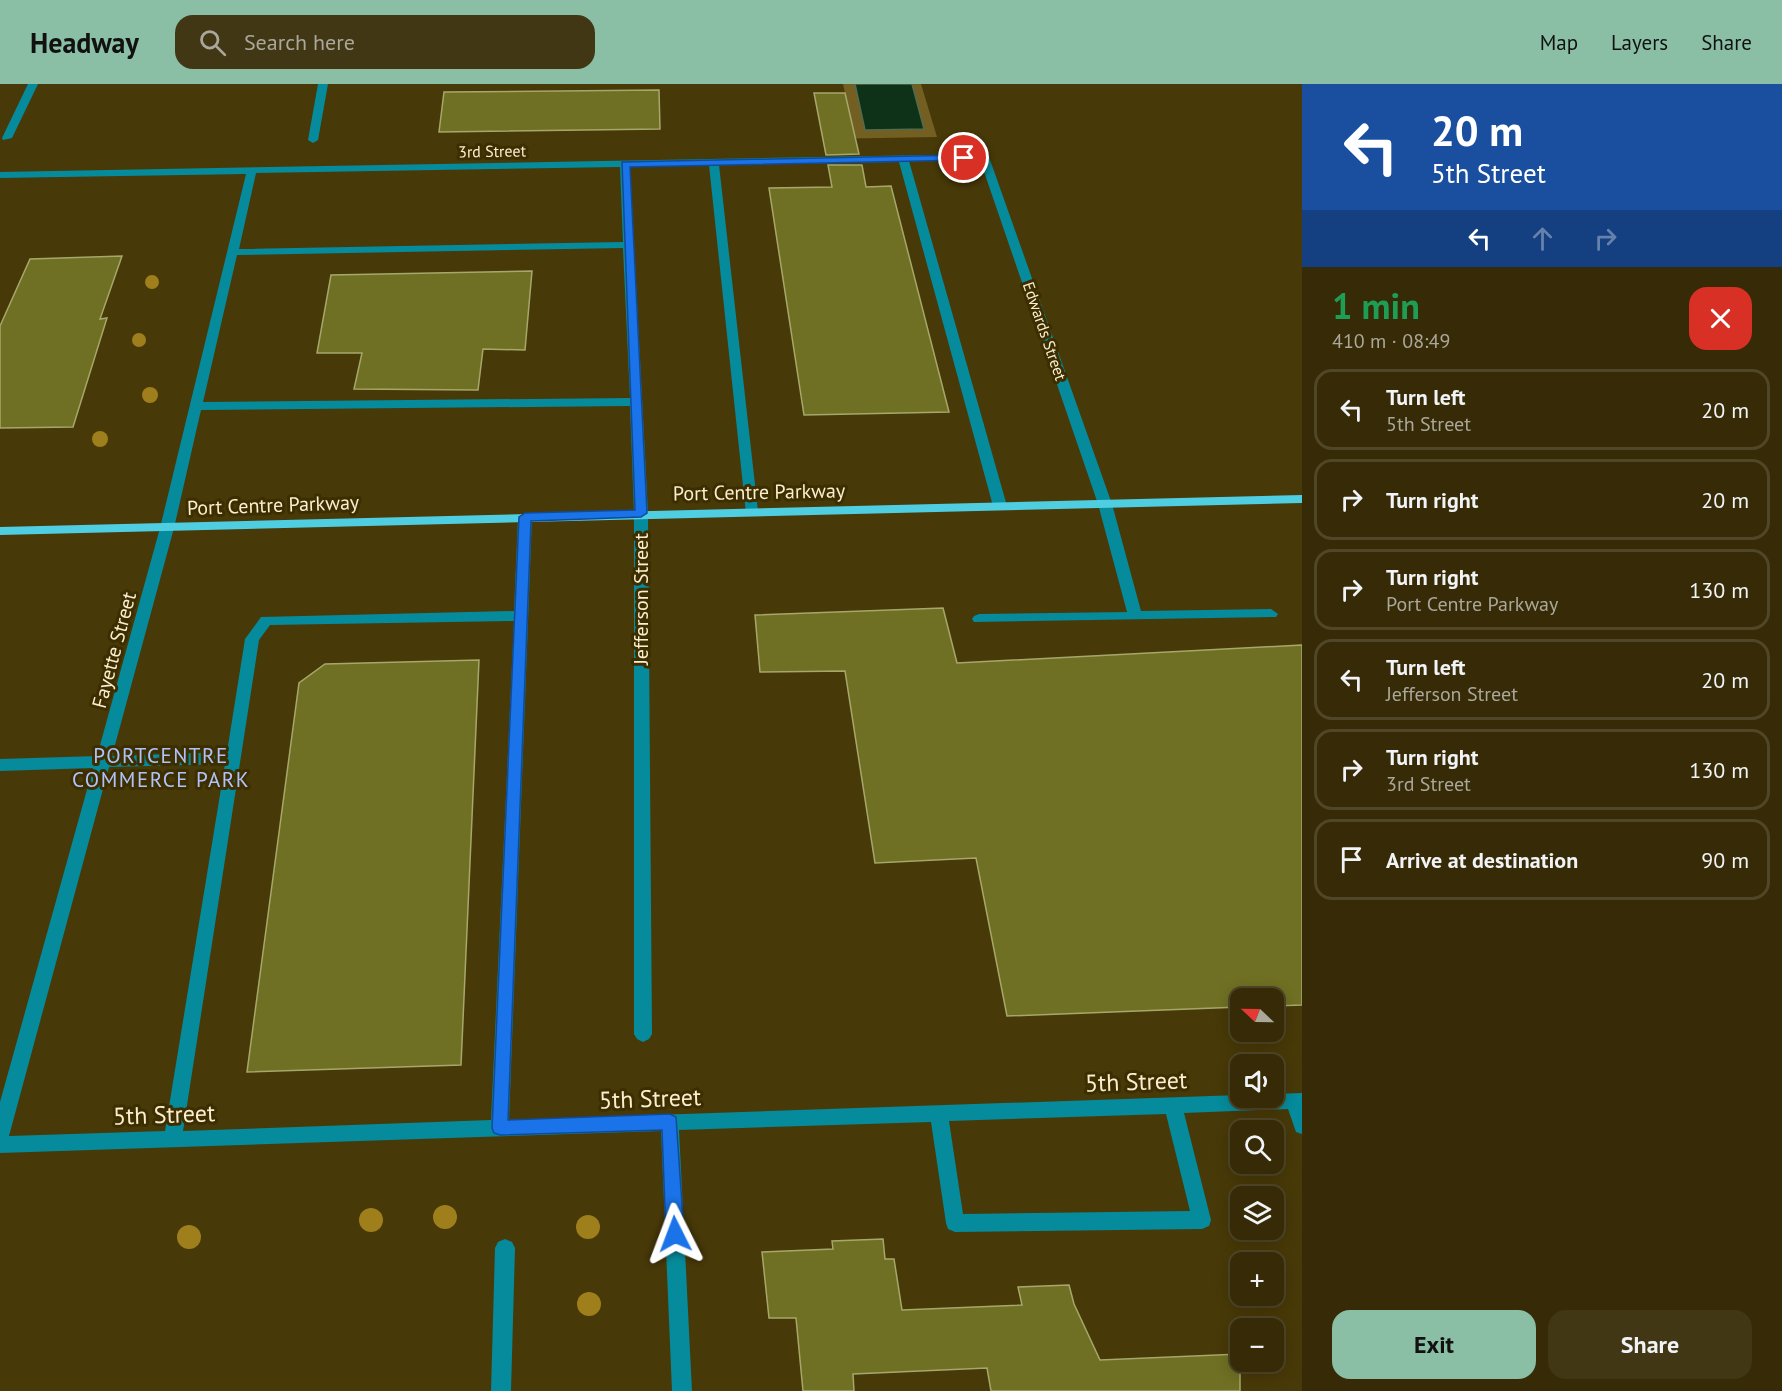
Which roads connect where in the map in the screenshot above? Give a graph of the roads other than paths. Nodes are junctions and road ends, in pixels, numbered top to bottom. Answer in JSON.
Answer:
{"nodes":[{"id":1,"x":33,"y":84,"type":"edge"},
{"id":2,"x":323,"y":84,"type":"edge"},
{"id":3,"x":7,"y":138,"type":"dead end"},
{"id":4,"x":313,"y":140,"type":"dead end"},
{"id":5,"x":984,"y":157,"type":"joint"},
{"id":6,"x":903,"y":159,"type":"junction"},
{"id":7,"x":714,"y":162,"type":"junction"},
{"id":8,"x":625,"y":164,"type":"junction"},
{"id":9,"x":252,"y":170,"type":"junction"},
{"id":10,"x":0,"y":175,"type":"edge"},
{"id":11,"x":629,"y":245,"type":"junction"},
{"id":12,"x":233,"y":252,"type":"junction"},
{"id":13,"x":636,"y":402,"type":"junction"},
{"id":14,"x":196,"y":406,"type":"junction"},
{"id":15,"x":1302,"y":499,"type":"edge"},
{"id":16,"x":1105,"y":504,"type":"junction"},
{"id":17,"x":1000,"y":506,"type":"junction"},
{"id":18,"x":751,"y":511,"type":"junction"},
{"id":19,"x":641,"y":513,"type":"junction"},
{"id":20,"x":525,"y":517,"type":"junction"},
{"id":21,"x":167,"y":528,"type":"junction"},
{"id":22,"x":0,"y":531,"type":"edge"},
{"id":23,"x":1271,"y":614,"type":"dead end"},
{"id":24,"x":521,"y":616,"type":"junction"},
{"id":25,"x":1134,"y":616,"type":"junction"},
{"id":26,"x":979,"y":619,"type":"dead end"},
{"id":27,"x":233,"y":758,"type":"junction"},
{"id":28,"x":104,"y":762,"type":"junction"},
{"id":29,"x":0,"y":765,"type":"edge"},
{"id":30,"x":643,"y":1034,"type":"dead end"},
{"id":31,"x":1298,"y":1101,"type":"edge"},
{"id":32,"x":1173,"y":1105,"type":"junction"},
{"id":33,"x":939,"y":1113,"type":"junction"},
{"id":34,"x":670,"y":1122,"type":"junction"},
{"id":35,"x":1302,"y":1126,"type":"edge"},
{"id":36,"x":500,"y":1128,"type":"junction"},
{"id":37,"x":0,"y":1135,"type":"edge"},
{"id":38,"x":173,"y":1138,"type":"junction"},
{"id":39,"x":0,"y":1144,"type":"edge"},
{"id":40,"x":505,"y":1248,"type":"dead end"},
{"id":41,"x":501,"y":1391,"type":"edge"},
{"id":42,"x":682,"y":1391,"type":"edge"}],
"edges":[{"from":1,"to":3,"type":"street"},
{"from":2,"to":4,"type":"street"},
{"from":5,"to":6,"type":"street","name":"3rd Street"},
{"from":5,"to":16,"type":"street","name":"Edwards Street"},
{"from":6,"to":7,"type":"street","name":"3rd Street"},
{"from":6,"to":17,"type":"street"},
{"from":7,"to":8,"type":"street","name":"3rd Street"},
{"from":7,"to":18,"type":"street"},
{"from":8,"to":9,"type":"street","name":"3rd Street"},
{"from":8,"to":11,"type":"street","name":"Jefferson Street"},
{"from":9,"to":10,"type":"street","name":"3rd Street"},
{"from":9,"to":12,"type":"street","name":"Fayette Street"},
{"from":11,"to":12,"type":"street"},
{"from":11,"to":13,"type":"street","name":"Jefferson Street"},
{"from":12,"to":14,"type":"street","name":"Fayette Street"},
{"from":13,"to":14,"type":"street"},
{"from":13,"to":19,"type":"street","name":"Jefferson Street"},
{"from":14,"to":21,"type":"street","name":"Fayette Street"},
{"from":15,"to":16,"type":"main road","name":"Port Centre Parkway"},
{"from":16,"to":17,"type":"main road","name":"Port Centre Parkway"},
{"from":16,"to":25,"type":"street","name":"Edwards Street"},
{"from":17,"to":18,"type":"main road","name":"Port Centre Parkway"},
{"from":18,"to":19,"type":"main road","name":"Port Centre Parkway"},
{"from":19,"to":20,"type":"main road","name":"Port Centre Parkway"},
{"from":19,"to":30,"type":"street","name":"Jefferson Street"},
{"from":20,"to":21,"type":"main road","name":"Port Centre Parkway"},
{"from":20,"to":24,"type":"street"},
{"from":21,"to":22,"type":"main road","name":"Port Centre Parkway"},
{"from":21,"to":28,"type":"street","name":"Fayette Street"},
{"from":23,"to":25,"type":"street"},
{"from":24,"to":27,"type":"street"},
{"from":24,"to":36,"type":"street"},
{"from":25,"to":26,"type":"street"},
{"from":27,"to":28,"type":"street"},
{"from":27,"to":38,"type":"street"},
{"from":28,"to":29,"type":"street"},
{"from":28,"to":37,"type":"street","name":"Fayette Street"},
{"from":31,"to":32,"type":"street","name":"5th Street"},
{"from":31,"to":35,"type":"street"},
{"from":32,"to":33,"type":"street","name":"5th Street"},
{"from":32,"to":33,"type":"street"},
{"from":33,"to":34,"type":"street","name":"5th Street"},
{"from":34,"to":36,"type":"street","name":"5th Street"},
{"from":34,"to":42,"type":"street"},
{"from":36,"to":38,"type":"street","name":"5th Street"},
{"from":38,"to":39,"type":"street","name":"5th Street"},
{"from":40,"to":41,"type":"street"}]}
